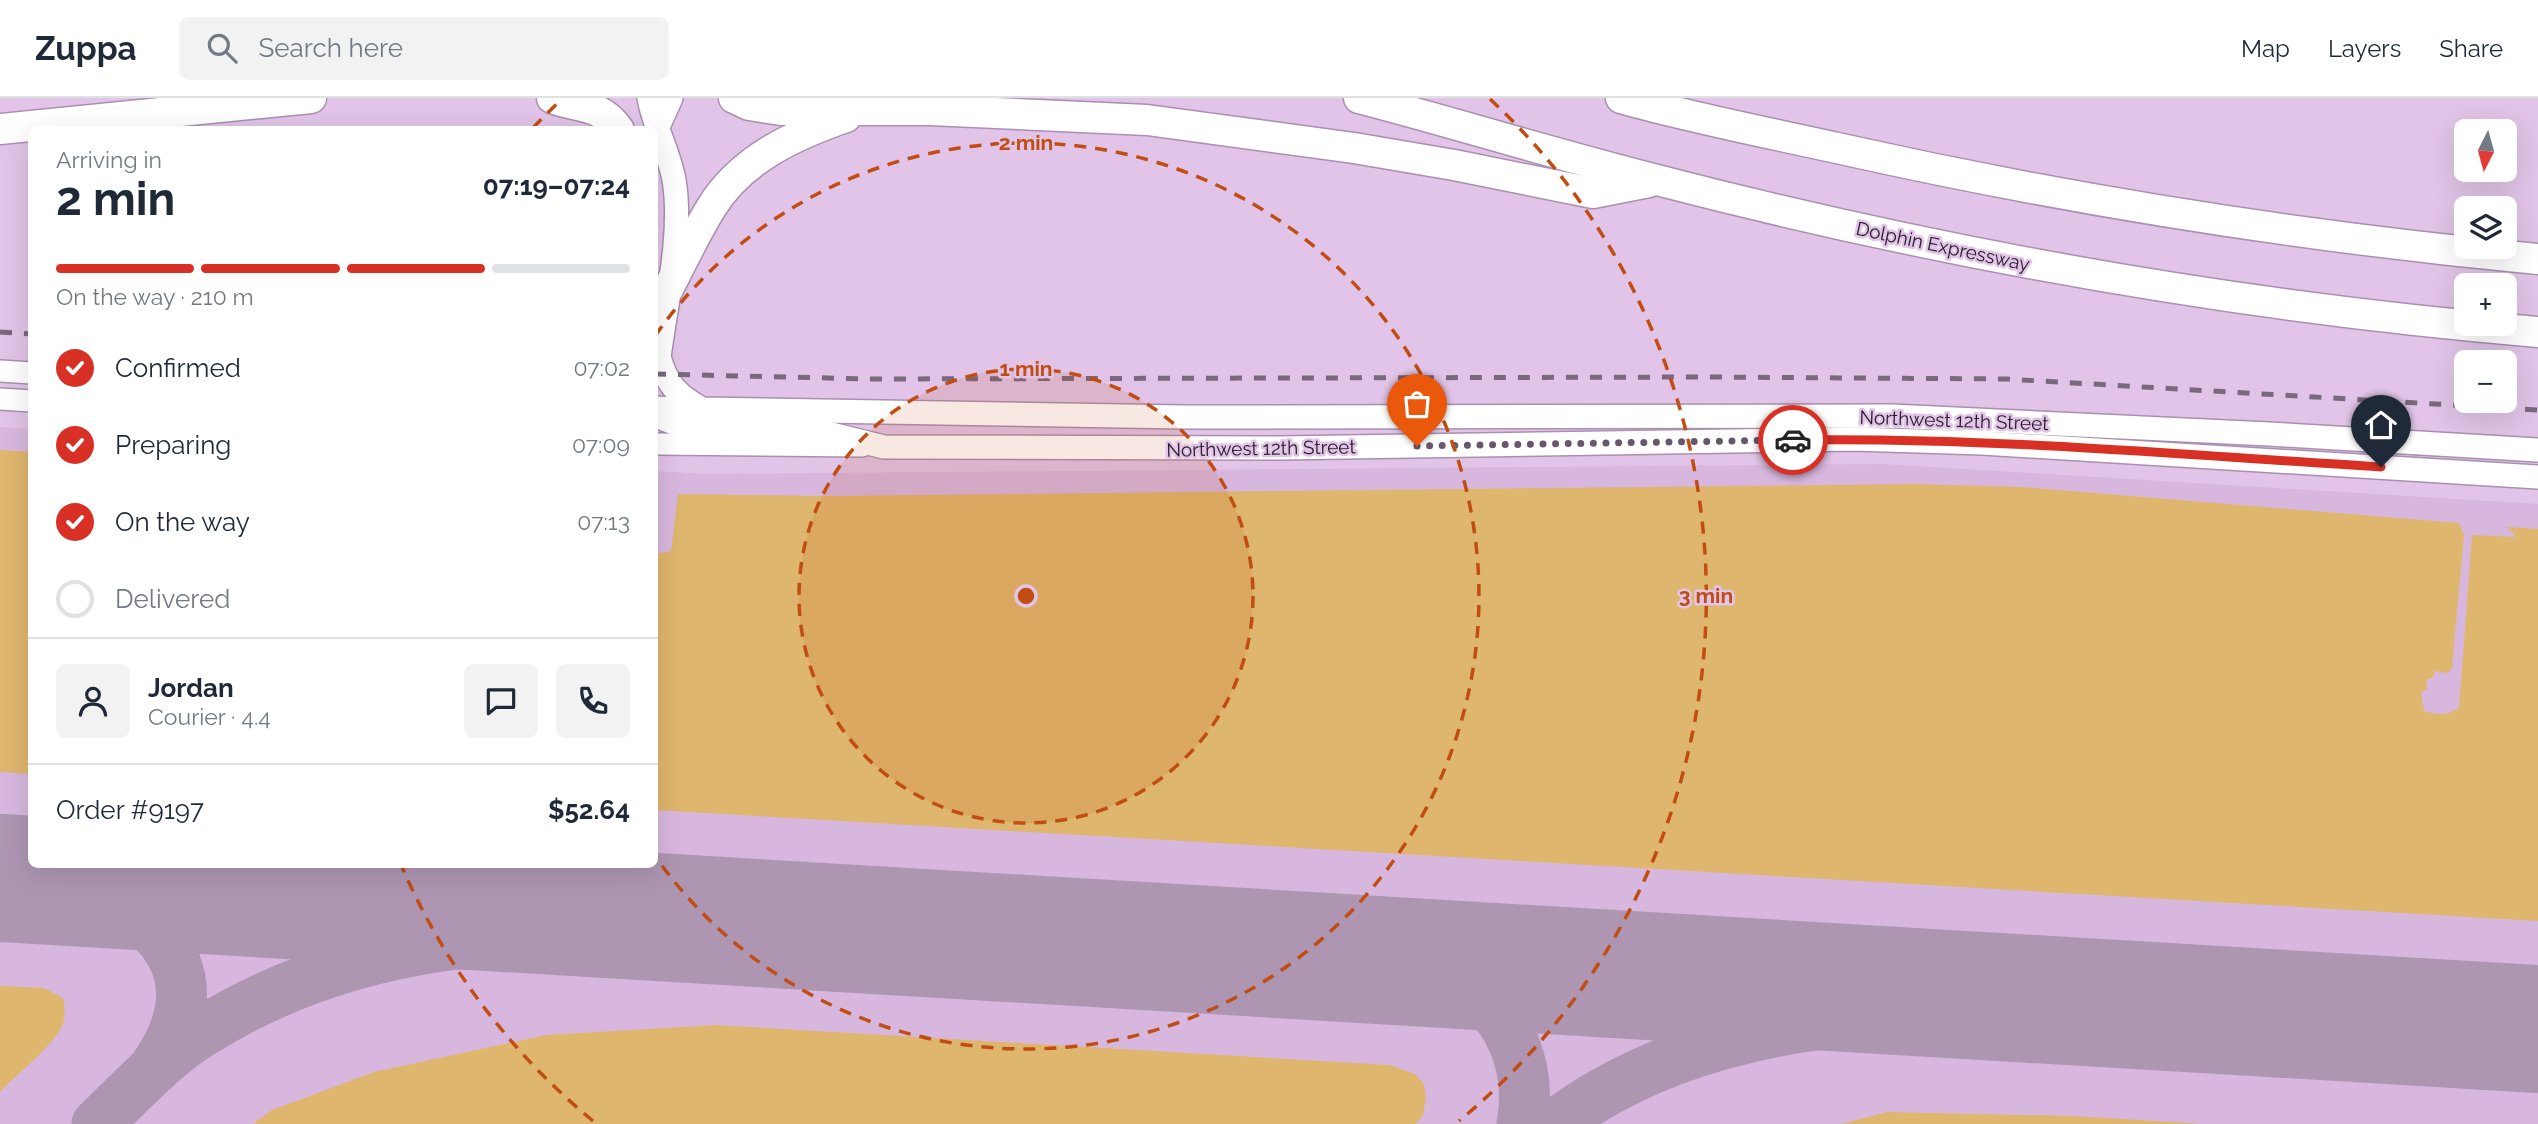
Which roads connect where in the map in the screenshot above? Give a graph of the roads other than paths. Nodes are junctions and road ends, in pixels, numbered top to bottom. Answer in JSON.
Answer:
{"nodes":[{"id":1,"x":311,"y":98,"type":"edge"},
{"id":2,"x":552,"y":98,"type":"edge"},
{"id":3,"x":649,"y":98,"type":"edge"},
{"id":4,"x":671,"y":98,"type":"edge"},
{"id":5,"x":734,"y":98,"type":"edge"},
{"id":6,"x":1359,"y":98,"type":"edge"},
{"id":7,"x":1621,"y":98,"type":"edge"},
{"id":8,"x":1708,"y":98,"type":"edge"},
{"id":9,"x":869,"y":109,"type":"junction"},
{"id":10,"x":28,"y":126,"type":"edge"},
{"id":11,"x":30,"y":126,"type":"edge"},
{"id":12,"x":617,"y":126,"type":"edge"},
{"id":13,"x":655,"y":126,"type":"edge"},
{"id":14,"x":658,"y":128,"type":"edge"},
{"id":15,"x":0,"y":129,"type":"edge"},
{"id":16,"x":658,"y":138,"type":"edge"},
{"id":17,"x":1835,"y":147,"type":"junction"},
{"id":18,"x":1657,"y":180,"type":"junction"},
{"id":19,"x":2538,"y":259,"type":"edge"},
{"id":20,"x":668,"y":289,"type":"junction"},
{"id":21,"x":2538,"y":332,"type":"edge"},
{"id":22,"x":658,"y":358,"type":"edge"},
{"id":23,"x":658,"y":367,"type":"edge"},
{"id":24,"x":0,"y":371,"type":"edge"},
{"id":25,"x":28,"y":373,"type":"edge"},
{"id":26,"x":0,"y":399,"type":"edge"},
{"id":27,"x":28,"y":401,"type":"edge"},
{"id":28,"x":658,"y":407,"type":"edge"},
{"id":29,"x":702,"y":409,"type":"junction"},
{"id":30,"x":658,"y":417,"type":"edge"},
{"id":31,"x":658,"y":444,"type":"edge"},
{"id":32,"x":884,"y":447,"type":"junction"},
{"id":33,"x":2538,"y":450,"type":"edge"},
{"id":34,"x":2538,"y":477,"type":"edge"}],
"edges":[{"from":1,"to":11,"type":"highway"},
{"from":2,"to":12,"type":"highway"},
{"from":3,"to":13,"type":"main road"},
{"from":4,"to":14,"type":"main road"},
{"from":5,"to":9,"type":"highway"},
{"from":6,"to":18,"type":"highway","name":"Dolphin Expressway"},
{"from":7,"to":17,"type":"highway"},
{"from":8,"to":17,"type":"highway"},
{"from":9,"to":18,"type":"highway"},
{"from":9,"to":20,"type":"highway"},
{"from":10,"to":15,"type":"highway"},
{"from":16,"to":20,"type":"main road"},
{"from":17,"to":19,"type":"highway"},
{"from":18,"to":21,"type":"highway","name":"Dolphin Expressway"},
{"from":20,"to":22,"type":"main road"},
{"from":23,"to":29,"type":"main road"},
{"from":24,"to":25,"type":"street"},
{"from":26,"to":27,"type":"street"},
{"from":28,"to":29,"type":"street","name":"Northwest 12th Street"},
{"from":29,"to":33,"type":"main road","name":"Northwest 12th Street"},
{"from":30,"to":32,"type":"main road"},
{"from":31,"to":32,"type":"street","name":"Northwest 12th Street"},
{"from":32,"to":34,"type":"main road","name":"Northwest 12th Street"}]}
